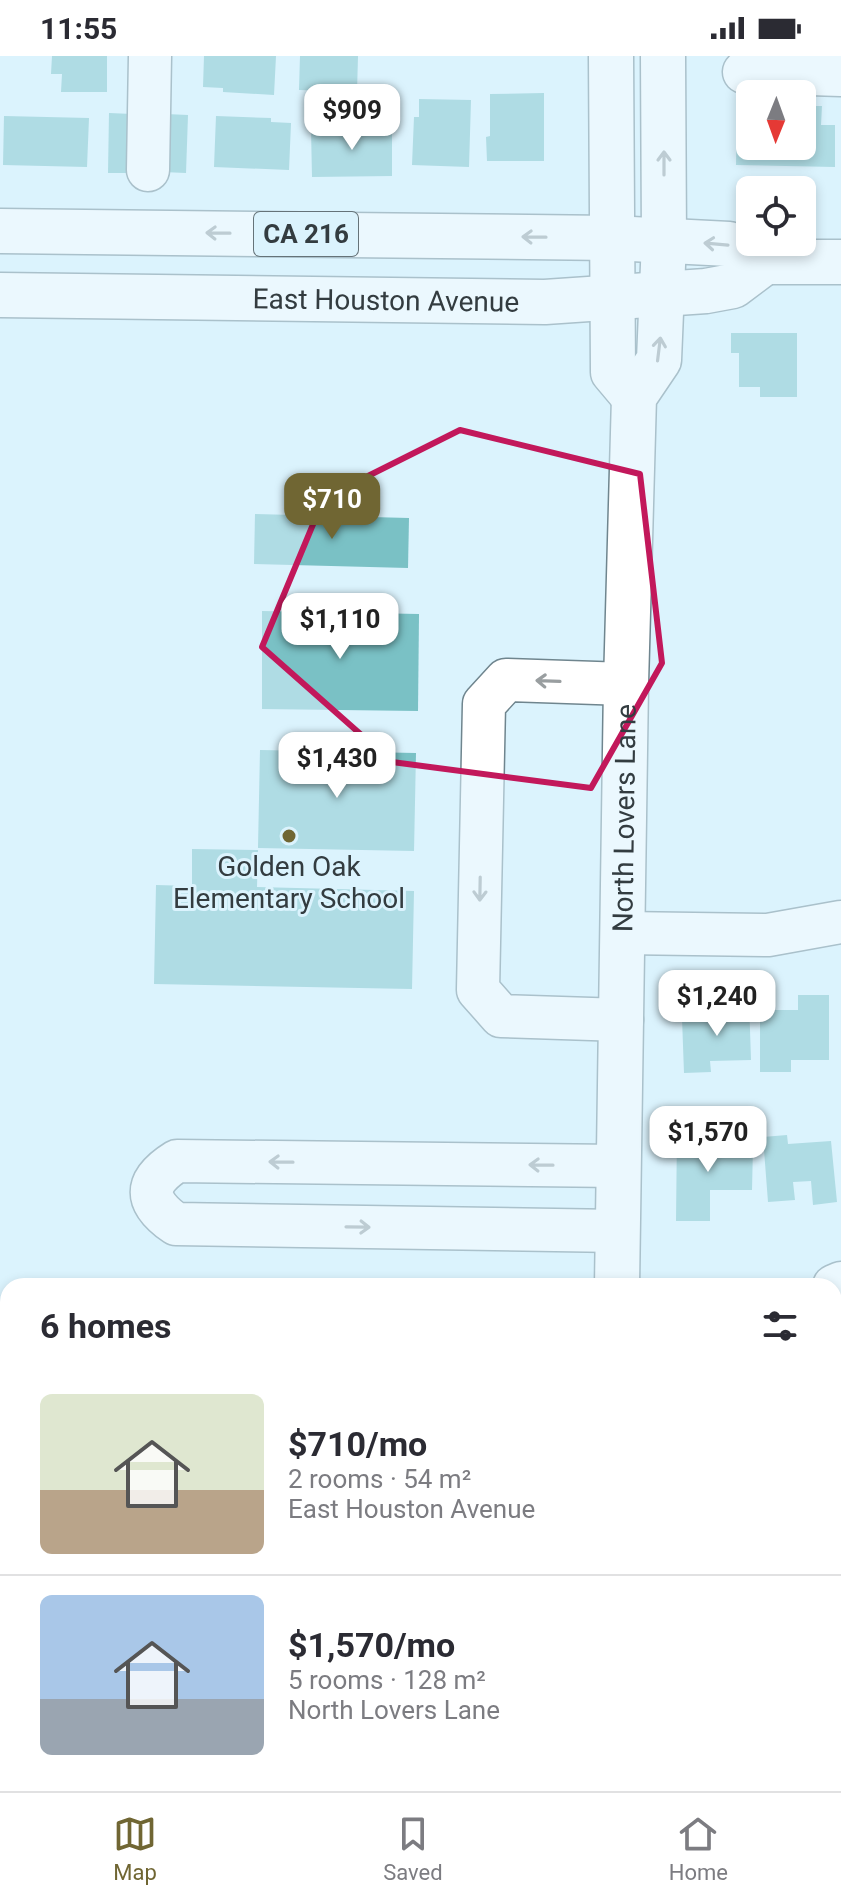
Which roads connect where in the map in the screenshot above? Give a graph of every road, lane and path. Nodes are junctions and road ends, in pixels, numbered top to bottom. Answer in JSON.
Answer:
{"nodes":[{"id":1,"x":150,"y":56,"type":"edge"},
{"id":2,"x":611,"y":56,"type":"edge"},
{"id":3,"x":663,"y":56,"type":"edge"},
{"id":4,"x":744,"y":72,"type":"dead end"},
{"id":5,"x":841,"y":75,"type":"edge"},
{"id":6,"x":148,"y":170,"type":"dead end"},
{"id":7,"x":0,"y":231,"type":"edge"},
{"id":8,"x":612,"y":238,"type":"junction"},
{"id":9,"x":664,"y":241,"type":"junction"},
{"id":10,"x":765,"y":262,"type":"junction"},
{"id":11,"x":841,"y":262,"type":"edge"},
{"id":12,"x":662,"y":294,"type":"junction"},
{"id":13,"x":0,"y":295,"type":"edge"},
{"id":14,"x":612,"y":297,"type":"junction"},
{"id":15,"x":634,"y":397,"type":"junction"},
{"id":16,"x":626,"y":684,"type":"junction"},
{"id":17,"x":841,"y":922,"type":"edge"},
{"id":18,"x":623,"y":933,"type":"junction"},
{"id":19,"x":622,"y":1020,"type":"junction"},
{"id":20,"x":619,"y":1166,"type":"junction"},
{"id":21,"x":618,"y":1231,"type":"junction"},
{"id":22,"x":617,"y":1278,"type":"edge"}],
"edges":[{"from":1,"to":6,"type":"street"},
{"from":2,"to":8,"type":"main road"},
{"from":9,"to":3,"type":"main road","one_way":true},
{"from":4,"to":5,"type":"street"},
{"from":8,"to":7,"type":"main road","number":"CA 216","one_way":true},
{"from":8,"to":9,"type":"main road"},
{"from":8,"to":14,"type":"main road"},
{"from":10,"to":9,"type":"main road","one_way":true},
{"from":9,"to":12,"type":"main road"},
{"from":10,"to":11,"type":"main road"},
{"from":10,"to":12,"type":"main road","name":"East Houston Avenue"},
{"from":12,"to":14,"type":"main road","name":"East Houston Avenue"},
{"from":15,"to":12,"type":"main road","one_way":true},
{"from":13,"to":14,"type":"main road","name":"East Houston Avenue"},
{"from":14,"to":15,"type":"main road"},
{"from":15,"to":16,"type":"main road","name":"North Lovers Lane"},
{"from":16,"to":18,"type":"main road","name":"North Lovers Lane"},
{"from":16,"to":19,"type":"street","one_way":true},
{"from":17,"to":18,"type":"street"},
{"from":18,"to":19,"type":"main road","name":"North Lovers Lane"},
{"from":19,"to":20,"type":"main road","name":"North Lovers Lane"},
{"from":20,"to":21,"type":"main road","name":"North Lovers Lane"},
{"from":20,"to":21,"type":"street","one_way":true},
{"from":21,"to":22,"type":"main road","name":"North Lovers Lane"}]}
